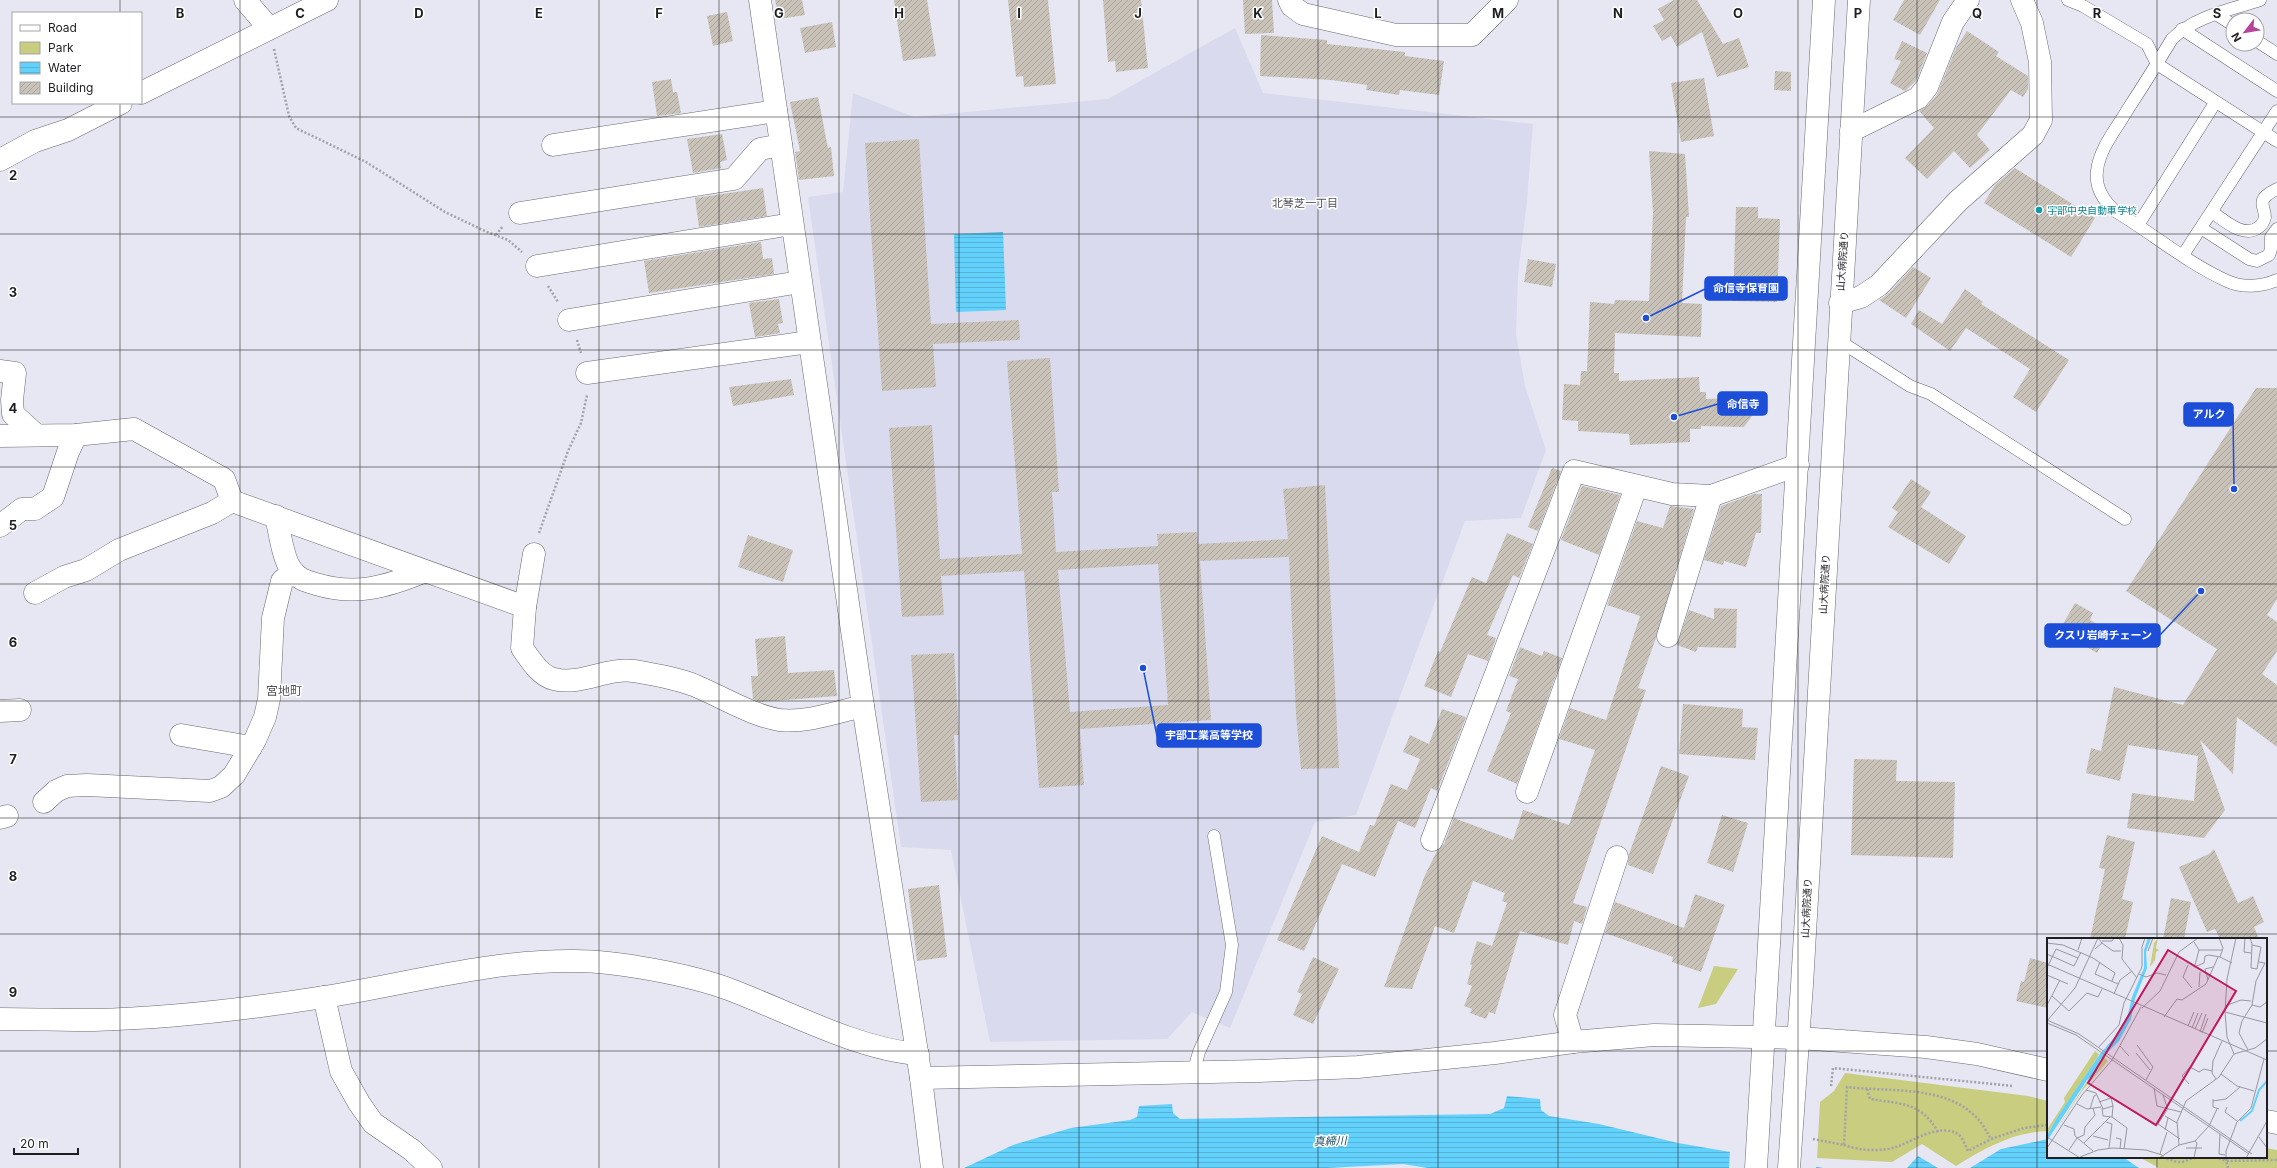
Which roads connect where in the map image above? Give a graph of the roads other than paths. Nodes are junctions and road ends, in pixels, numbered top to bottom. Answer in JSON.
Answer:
{"nodes":[{"id":1,"x":245,"y":0,"type":"edge"},
{"id":2,"x":327,"y":0,"type":"edge"},
{"id":3,"x":760,"y":0,"type":"edge"},
{"id":4,"x":1289,"y":0,"type":"edge"},
{"id":5,"x":1507,"y":0,"type":"edge"},
{"id":6,"x":1824,"y":0,"type":"edge"},
{"id":7,"x":1858,"y":0,"type":"edge"},
{"id":8,"x":1968,"y":0,"type":"edge"},
{"id":9,"x":2022,"y":0,"type":"edge"},
{"id":10,"x":2068,"y":0,"type":"edge"},
{"id":11,"x":2260,"y":0,"type":"edge"},
{"id":12,"x":2216,"y":14,"type":"junction"},
{"id":13,"x":2225,"y":20,"type":"edge"},
{"id":14,"x":269,"y":28,"type":"junction"},
{"id":15,"x":2182,"y":29,"type":"junction"},
{"id":16,"x":2265,"y":46,"type":"edge"},
{"id":17,"x":2277,"y":54,"type":"edge"},
{"id":18,"x":2157,"y":64,"type":"junction"},
{"id":19,"x":2277,"y":91,"type":"edge"},
{"id":20,"x":142,"y":92,"type":"edge"},
{"id":21,"x":2215,"y":103,"type":"junction"},
{"id":22,"x":119,"y":104,"type":"edge"},
{"id":23,"x":776,"y":111,"type":"junction"},
{"id":24,"x":2277,"y":111,"type":"edge"},
{"id":25,"x":1851,"y":131,"type":"junction"},
{"id":26,"x":2263,"y":133,"type":"junction"},
{"id":27,"x":2277,"y":141,"type":"edge"},
{"id":28,"x":553,"y":145,"type":"dead end"},
{"id":29,"x":781,"y":145,"type":"junction"},
{"id":30,"x":0,"y":160,"type":"edge"},
{"id":31,"x":2277,"y":189,"type":"edge"},
{"id":32,"x":2212,"y":212,"type":"junction"},
{"id":33,"x":520,"y":213,"type":"dead end"},
{"id":34,"x":792,"y":224,"type":"junction"},
{"id":35,"x":2138,"y":225,"type":"junction"},
{"id":36,"x":2201,"y":228,"type":"junction"},
{"id":37,"x":2277,"y":230,"type":"edge"},
{"id":38,"x":2183,"y":255,"type":"junction"},
{"id":39,"x":537,"y":266,"type":"road end"},
{"id":40,"x":2277,"y":280,"type":"edge"},
{"id":41,"x":800,"y":282,"type":"junction"},
{"id":42,"x":1840,"y":303,"type":"junction"},
{"id":43,"x":569,"y":320,"type":"road end"},
{"id":44,"x":1838,"y":340,"type":"junction"},
{"id":45,"x":809,"y":342,"type":"junction"},
{"id":46,"x":0,"y":371,"type":"edge"},
{"id":47,"x":587,"y":373,"type":"road end"},
{"id":48,"x":36,"y":434,"type":"junction"},
{"id":49,"x":76,"y":435,"type":"junction"},
{"id":50,"x":0,"y":436,"type":"edge"},
{"id":51,"x":1798,"y":465,"type":"junction"},
{"id":52,"x":1636,"y":487,"type":"junction"},
{"id":53,"x":1712,"y":496,"type":"junction"},
{"id":54,"x":232,"y":501,"type":"junction"},
{"id":55,"x":276,"y":516,"type":"junction"},
{"id":56,"x":2125,"y":519,"type":"dead end"},
{"id":57,"x":0,"y":526,"type":"edge"},
{"id":58,"x":534,"y":554,"type":"road end"},
{"id":59,"x":293,"y":572,"type":"junction"},
{"id":60,"x":423,"y":572,"type":"junction"},
{"id":61,"x":35,"y":593,"type":"dead end"},
{"id":62,"x":525,"y":607,"type":"junction"},
{"id":63,"x":1668,"y":636,"type":"dead end"},
{"id":64,"x":864,"y":706,"type":"junction"},
{"id":65,"x":180,"y":735,"type":"dead end"},
{"id":66,"x":250,"y":747,"type":"junction"},
{"id":67,"x":1527,"y":792,"type":"dead end"},
{"id":68,"x":44,"y":802,"type":"dead end"},
{"id":69,"x":1214,"y":836,"type":"dead end"},
{"id":70,"x":1432,"y":840,"type":"dead end"},
{"id":71,"x":1617,"y":857,"type":"dead end"},
{"id":72,"x":324,"y":997,"type":"junction"},
{"id":73,"x":0,"y":1019,"type":"edge"},
{"id":74,"x":1763,"y":1037,"type":"junction"},
{"id":75,"x":1799,"y":1038,"type":"junction"},
{"id":76,"x":1573,"y":1042,"type":"junction"},
{"id":77,"x":918,"y":1054,"type":"junction"},
{"id":78,"x":2047,"y":1070,"type":"edge"},
{"id":79,"x":1193,"y":1073,"type":"junction"},
{"id":80,"x":921,"y":1078,"type":"junction"},
{"id":81,"x":2267,"y":1121,"type":"edge"},
{"id":82,"x":2277,"y":1123,"type":"edge"},
{"id":83,"x":1790,"y":1159,"type":"edge"},
{"id":84,"x":931,"y":1165,"type":"edge"},
{"id":85,"x":431,"y":1168,"type":"edge"},
{"id":86,"x":1756,"y":1168,"type":"edge"}],
"edges":[{"from":1,"to":14,"type":"street"},
{"from":2,"to":14,"type":"street"},
{"from":3,"to":23,"type":"street"},
{"from":4,"to":5,"type":"street"},
{"from":6,"to":51,"type":"street"},
{"from":7,"to":25,"type":"street","name":"山大病院通り"},
{"from":8,"to":25,"type":"street"},
{"from":9,"to":42,"type":"street"},
{"from":10,"to":18,"type":"lane"},
{"from":11,"to":12,"type":"lane"},
{"from":12,"to":13,"type":"lane"},
{"from":12,"to":15,"type":"lane"},
{"from":14,"to":20,"type":"street"},
{"from":15,"to":18,"type":"lane"},
{"from":15,"to":19,"type":"lane"},
{"from":16,"to":17,"type":"lane"},
{"from":18,"to":21,"type":"lane"},
{"from":18,"to":35,"type":"lane"},
{"from":21,"to":26,"type":"lane"},
{"from":21,"to":35,"type":"lane"},
{"from":22,"to":30,"type":"street"},
{"from":23,"to":28,"type":"street"},
{"from":23,"to":29,"type":"street"},
{"from":24,"to":26,"type":"lane"},
{"from":25,"to":42,"type":"street","name":"山大病院通り"},
{"from":26,"to":27,"type":"lane"},
{"from":26,"to":32,"type":"lane"},
{"from":29,"to":33,"type":"street"},
{"from":29,"to":34,"type":"street"},
{"from":31,"to":32,"type":"lane"},
{"from":32,"to":36,"type":"lane"},
{"from":34,"to":39,"type":"street"},
{"from":34,"to":41,"type":"street"},
{"from":35,"to":38,"type":"lane"},
{"from":36,"to":37,"type":"lane"},
{"from":36,"to":38,"type":"lane"},
{"from":38,"to":40,"type":"lane"},
{"from":41,"to":43,"type":"street"},
{"from":41,"to":45,"type":"street"},
{"from":42,"to":44,"type":"street","name":"山大病院通り"},
{"from":44,"to":56,"type":"lane"},
{"from":44,"to":75,"type":"street","name":"山大病院通り"},
{"from":45,"to":47,"type":"street"},
{"from":45,"to":64,"type":"street"},
{"from":46,"to":48,"type":"street"},
{"from":48,"to":49,"type":"street"},
{"from":48,"to":50,"type":"street"},
{"from":49,"to":54,"type":"street"},
{"from":49,"to":57,"type":"street"},
{"from":51,"to":53,"type":"street"},
{"from":51,"to":74,"type":"street"},
{"from":52,"to":53,"type":"street"},
{"from":52,"to":67,"type":"street"},
{"from":52,"to":70,"type":"street"},
{"from":53,"to":63,"type":"street"},
{"from":54,"to":55,"type":"street"},
{"from":54,"to":61,"type":"street"},
{"from":55,"to":59,"type":"street"},
{"from":55,"to":60,"type":"street"},
{"from":58,"to":62,"type":"street"},
{"from":59,"to":60,"type":"street"},
{"from":59,"to":66,"type":"street"},
{"from":60,"to":62,"type":"street"},
{"from":62,"to":64,"type":"street"},
{"from":64,"to":77,"type":"street"},
{"from":65,"to":66,"type":"street"},
{"from":66,"to":68,"type":"street"},
{"from":69,"to":79,"type":"lane"},
{"from":71,"to":76,"type":"street"},
{"from":72,"to":73,"type":"street"},
{"from":72,"to":77,"type":"street"},
{"from":72,"to":85,"type":"street"},
{"from":74,"to":75,"type":"street"},
{"from":74,"to":76,"type":"street"},
{"from":74,"to":86,"type":"street"},
{"from":75,"to":78,"type":"street"},
{"from":75,"to":83,"type":"street","name":"山大病院通り"},
{"from":76,"to":79,"type":"street"},
{"from":77,"to":80,"type":"street"},
{"from":79,"to":80,"type":"street"},
{"from":80,"to":84,"type":"street"},
{"from":81,"to":82,"type":"street"}]}
